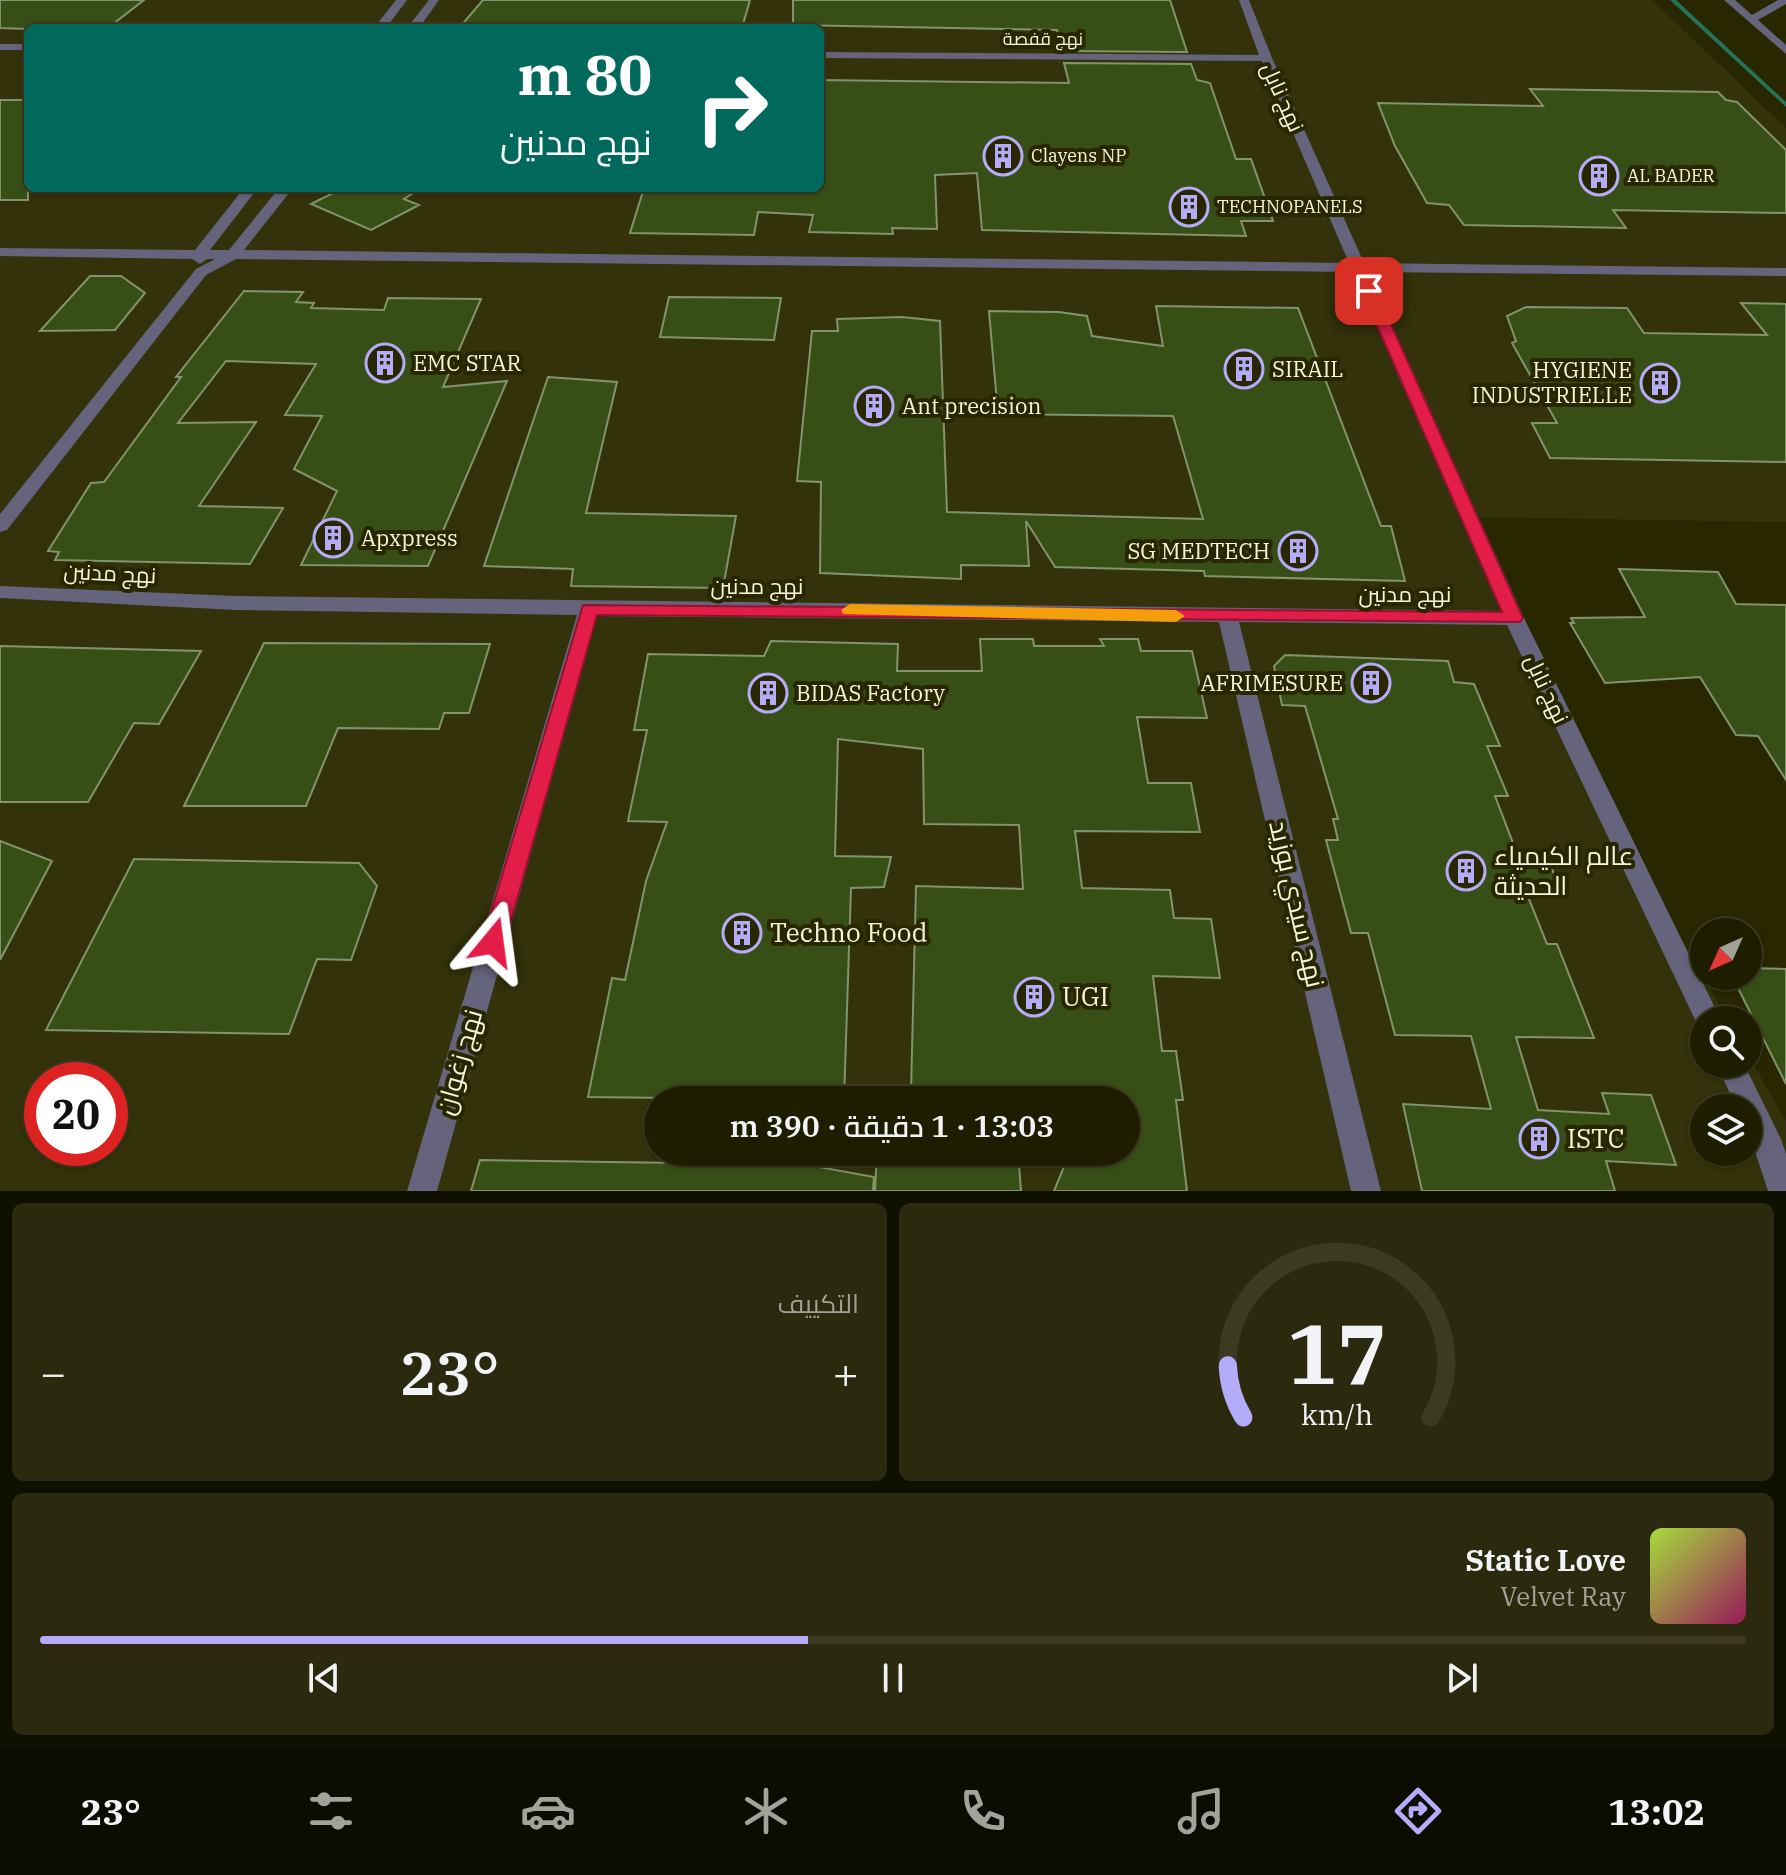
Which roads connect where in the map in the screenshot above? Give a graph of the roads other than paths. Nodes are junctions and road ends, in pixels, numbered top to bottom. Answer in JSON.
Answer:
{"nodes":[{"id":1,"x":402,"y":0,"type":"edge"},
{"id":2,"x":434,"y":0,"type":"edge"},
{"id":3,"x":1244,"y":0,"type":"edge"},
{"id":4,"x":1729,"y":0,"type":"edge"},
{"id":5,"x":1786,"y":0,"type":"edge"},
{"id":6,"x":1751,"y":20,"type":"junction"},
{"id":7,"x":383,"y":24,"type":"edge"},
{"id":8,"x":416,"y":24,"type":"edge"},
{"id":9,"x":0,"y":47,"type":"edge"},
{"id":10,"x":24,"y":47,"type":"edge"},
{"id":11,"x":1786,"y":51,"type":"edge"},
{"id":12,"x":824,"y":55,"type":"edge"},
{"id":13,"x":1266,"y":58,"type":"junction"},
{"id":14,"x":248,"y":192,"type":"edge"},
{"id":15,"x":283,"y":192,"type":"edge"},
{"id":16,"x":0,"y":252,"type":"edge"},
{"id":17,"x":233,"y":255,"type":"junction"},
{"id":18,"x":200,"y":263,"type":"junction"},
{"id":19,"x":1358,"y":267,"type":"junction"},
{"id":20,"x":1786,"y":272,"type":"edge"},
{"id":21,"x":0,"y":526,"type":"edge"},
{"id":22,"x":0,"y":592,"type":"edge"},
{"id":23,"x":589,"y":609,"type":"junction"},
{"id":24,"x":1228,"y":617,"type":"junction"},
{"id":25,"x":1514,"y":618,"type":"junction"},
{"id":26,"x":1701,"y":1006,"type":"edge"},
{"id":27,"x":1738,"y":1078,"type":"edge"},
{"id":28,"x":1776,"y":1140,"type":"edge"},
{"id":29,"x":1783,"y":1186,"type":"edge"},
{"id":30,"x":422,"y":1191,"type":"edge"},
{"id":31,"x":1366,"y":1191,"type":"edge"}],
"edges":[{"from":1,"to":7,"type":"street"},
{"from":2,"to":8,"type":"street"},
{"from":3,"to":13,"type":"street","name":"نهج نابل"},
{"from":4,"to":6,"type":"street"},
{"from":5,"to":6,"type":"street"},
{"from":6,"to":11,"type":"street"},
{"from":9,"to":10,"type":"street"},
{"from":12,"to":13,"type":"street","name":"نهج قفصة"},
{"from":13,"to":19,"type":"street","name":"نهج نابل"},
{"from":14,"to":18,"type":"street"},
{"from":15,"to":17,"type":"street"},
{"from":16,"to":18,"type":"street"},
{"from":17,"to":18,"type":"street"},
{"from":17,"to":19,"type":"street"},
{"from":18,"to":21,"type":"street"},
{"from":19,"to":20,"type":"street"},
{"from":19,"to":25,"type":"street","name":"نهج نابل"},
{"from":22,"to":23,"type":"street","name":"نهج مدنين"},
{"from":23,"to":24,"type":"street","name":"نهج مدنين"},
{"from":23,"to":30,"type":"street","name":"نهج زغوان"},
{"from":24,"to":25,"type":"street","name":"نهج مدنين"},
{"from":24,"to":31,"type":"street","name":"نهج سيدي بوزيد"},
{"from":25,"to":26,"type":"street","name":"نهج نابل"},
{"from":27,"to":28,"type":"street"},
{"from":28,"to":29,"type":"street"}]}
